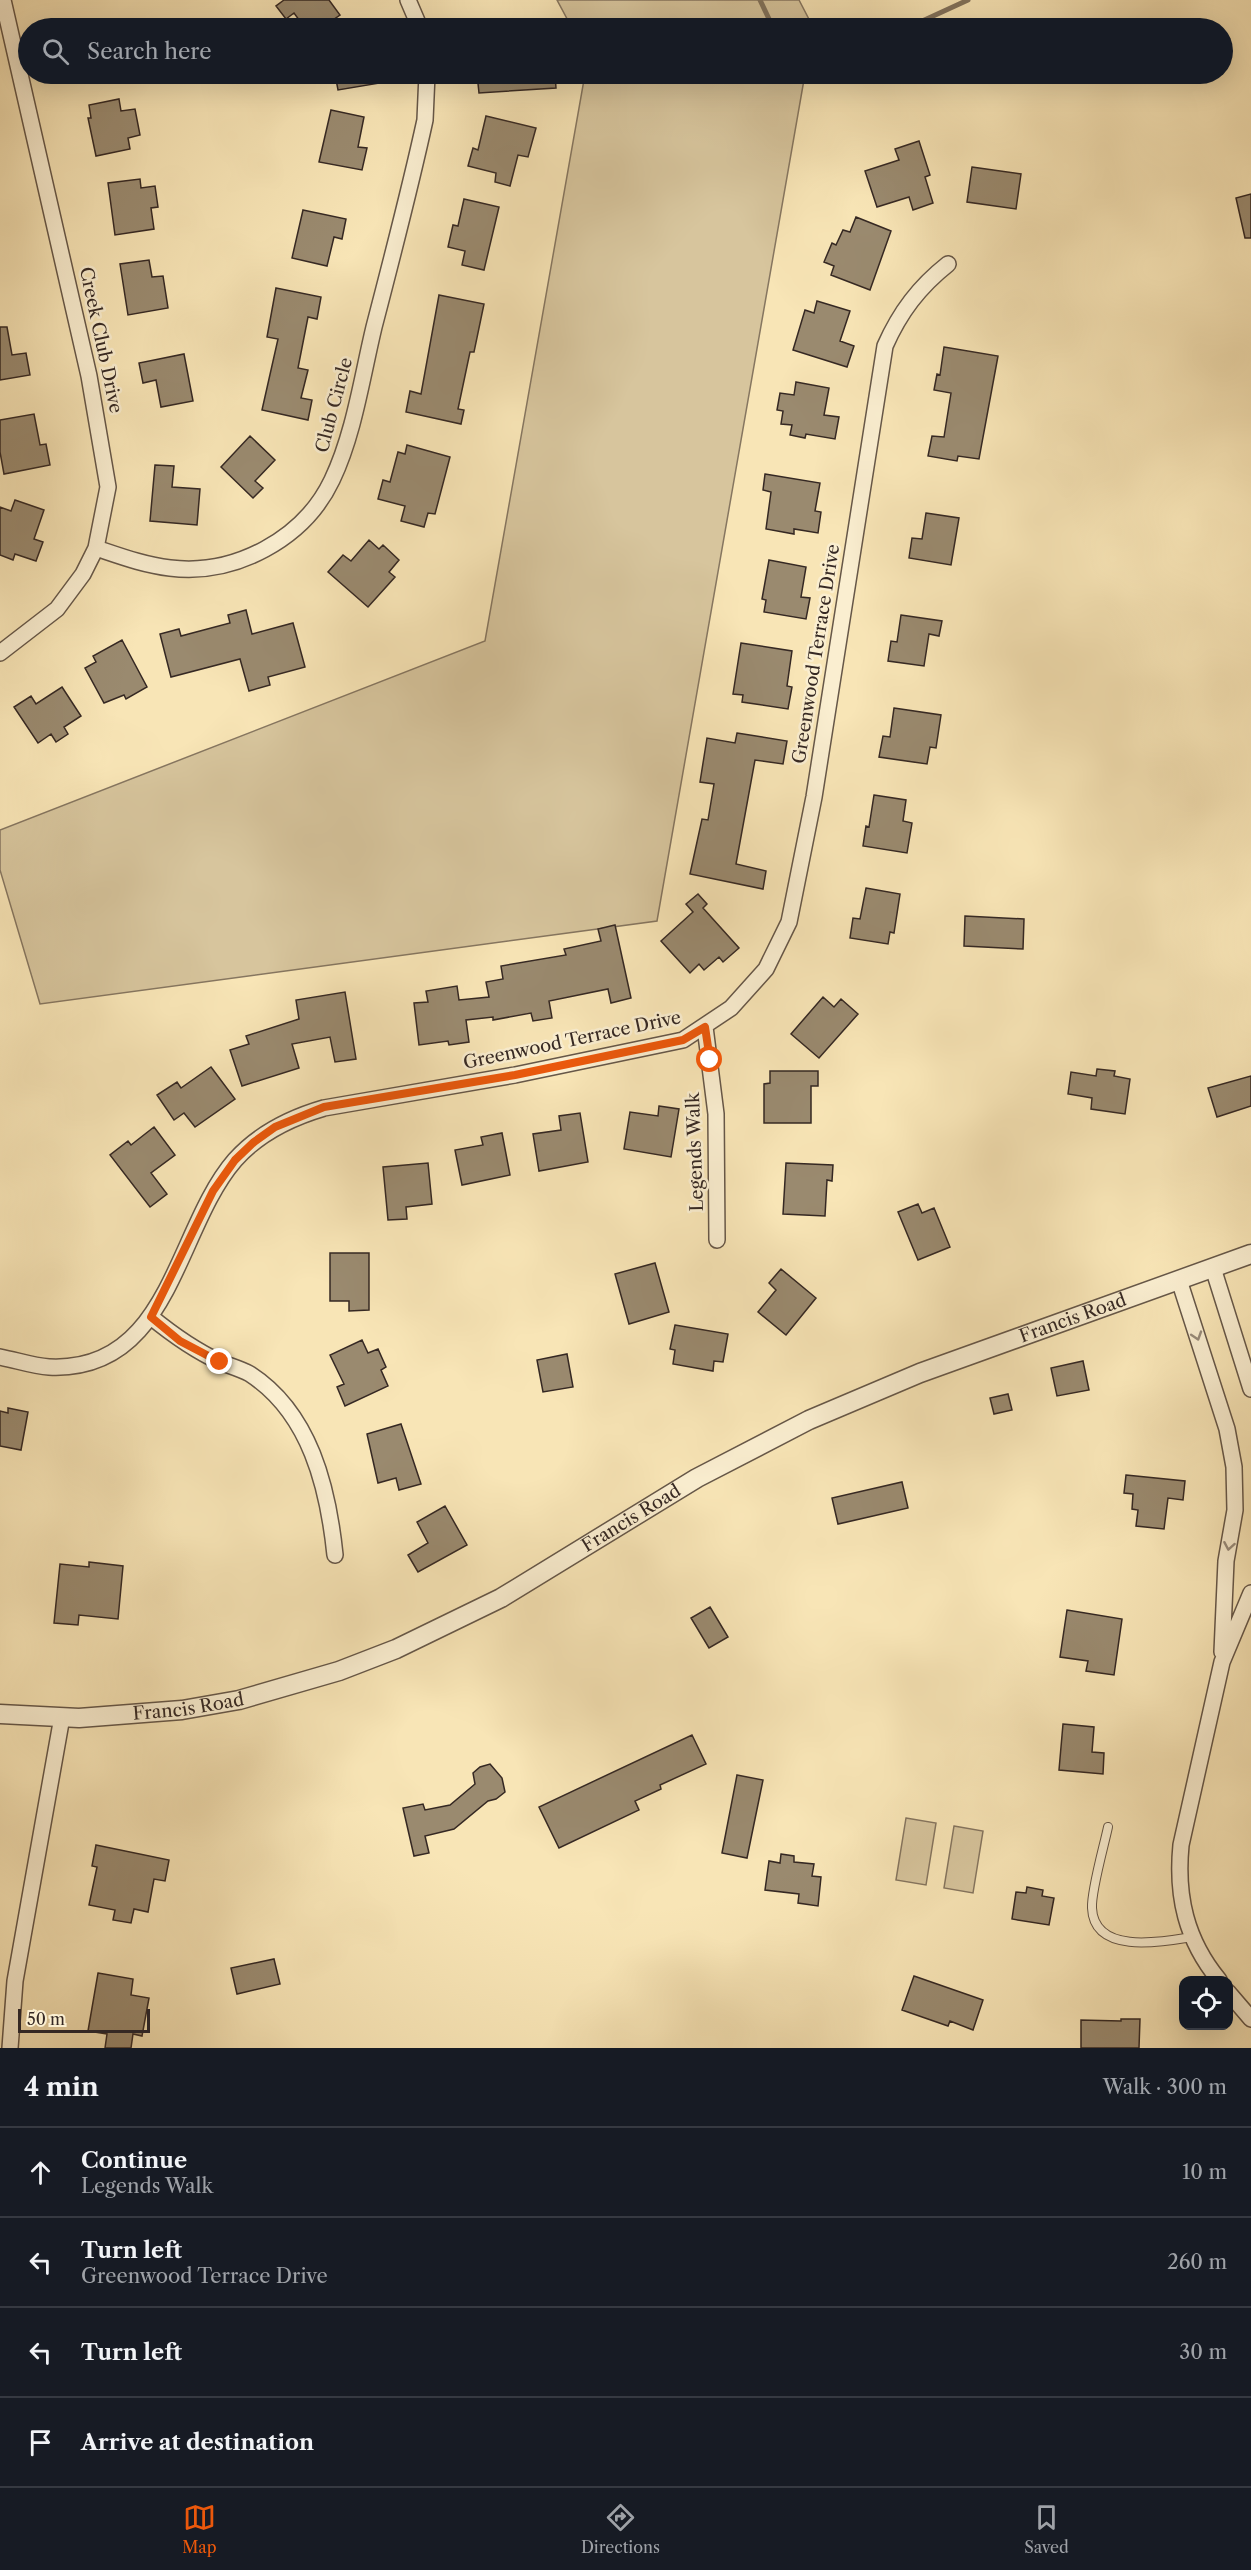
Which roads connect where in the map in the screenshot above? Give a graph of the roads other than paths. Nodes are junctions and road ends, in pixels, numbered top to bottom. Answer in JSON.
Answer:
{"nodes":[{"id":1,"x":3,"y":0,"type":"edge"},
{"id":2,"x":408,"y":0,"type":"edge"},
{"id":3,"x":416,"y":18,"type":"edge"},
{"id":4,"x":18,"y":64,"type":"edge"},
{"id":5,"x":23,"y":84,"type":"edge"},
{"id":6,"x":427,"y":84,"type":"edge"},
{"id":7,"x":948,"y":264,"type":"dead end"},
{"id":8,"x":96,"y":548,"type":"junction"},
{"id":9,"x":0,"y":653,"type":"edge"},
{"id":10,"x":705,"y":1027,"type":"junction"},
{"id":11,"x":717,"y":1240,"type":"dead end"},
{"id":12,"x":1251,"y":1254,"type":"edge"},
{"id":13,"x":1213,"y":1268,"type":"junction"},
{"id":14,"x":1179,"y":1280,"type":"junction"},
{"id":15,"x":151,"y":1317,"type":"junction"},
{"id":16,"x":0,"y":1357,"type":"edge"},
{"id":17,"x":1251,"y":1389,"type":"edge"},
{"id":18,"x":335,"y":1555,"type":"dead end"},
{"id":19,"x":1251,"y":1593,"type":"edge"},
{"id":20,"x":1222,"y":1662,"type":"junction"},
{"id":21,"x":0,"y":1714,"type":"edge"},
{"id":22,"x":62,"y":1717,"type":"junction"},
{"id":23,"x":1108,"y":1827,"type":"dead end"},
{"id":24,"x":1192,"y":1937,"type":"junction"},
{"id":25,"x":1216,"y":1976,"type":"edge"},
{"id":26,"x":1233,"y":1998,"type":"edge"},
{"id":27,"x":1251,"y":2019,"type":"edge"},
{"id":28,"x":10,"y":2048,"type":"edge"}],
"edges":[{"from":1,"to":4,"type":"street","name":"Creek Club Drive"},
{"from":2,"to":3,"type":"street"},
{"from":5,"to":8,"type":"street","name":"Creek Club Drive"},
{"from":6,"to":8,"type":"street","name":"Club Circle"},
{"from":7,"to":10,"type":"street","name":"Greenwood Terrace Drive"},
{"from":8,"to":9,"type":"street","name":"Creek Club Drive"},
{"from":10,"to":11,"type":"street","name":"Legends Walk"},
{"from":10,"to":15,"type":"street","name":"Greenwood Terrace Drive"},
{"from":12,"to":13,"type":"street","name":"Francis Road"},
{"from":13,"to":14,"type":"street","name":"Francis Road"},
{"from":13,"to":17,"type":"street"},
{"from":14,"to":20,"type":"street","one_way":true},
{"from":14,"to":22,"type":"street","name":"Francis Road"},
{"from":15,"to":16,"type":"street","name":"Greenwood Terrace Drive"},
{"from":15,"to":18,"type":"street"},
{"from":19,"to":20,"type":"street"},
{"from":20,"to":24,"type":"street"},
{"from":21,"to":22,"type":"street","name":"Francis Road"},
{"from":22,"to":28,"type":"street"},
{"from":23,"to":24,"type":"lane"},
{"from":24,"to":25,"type":"street"},
{"from":26,"to":27,"type":"street"}]}
